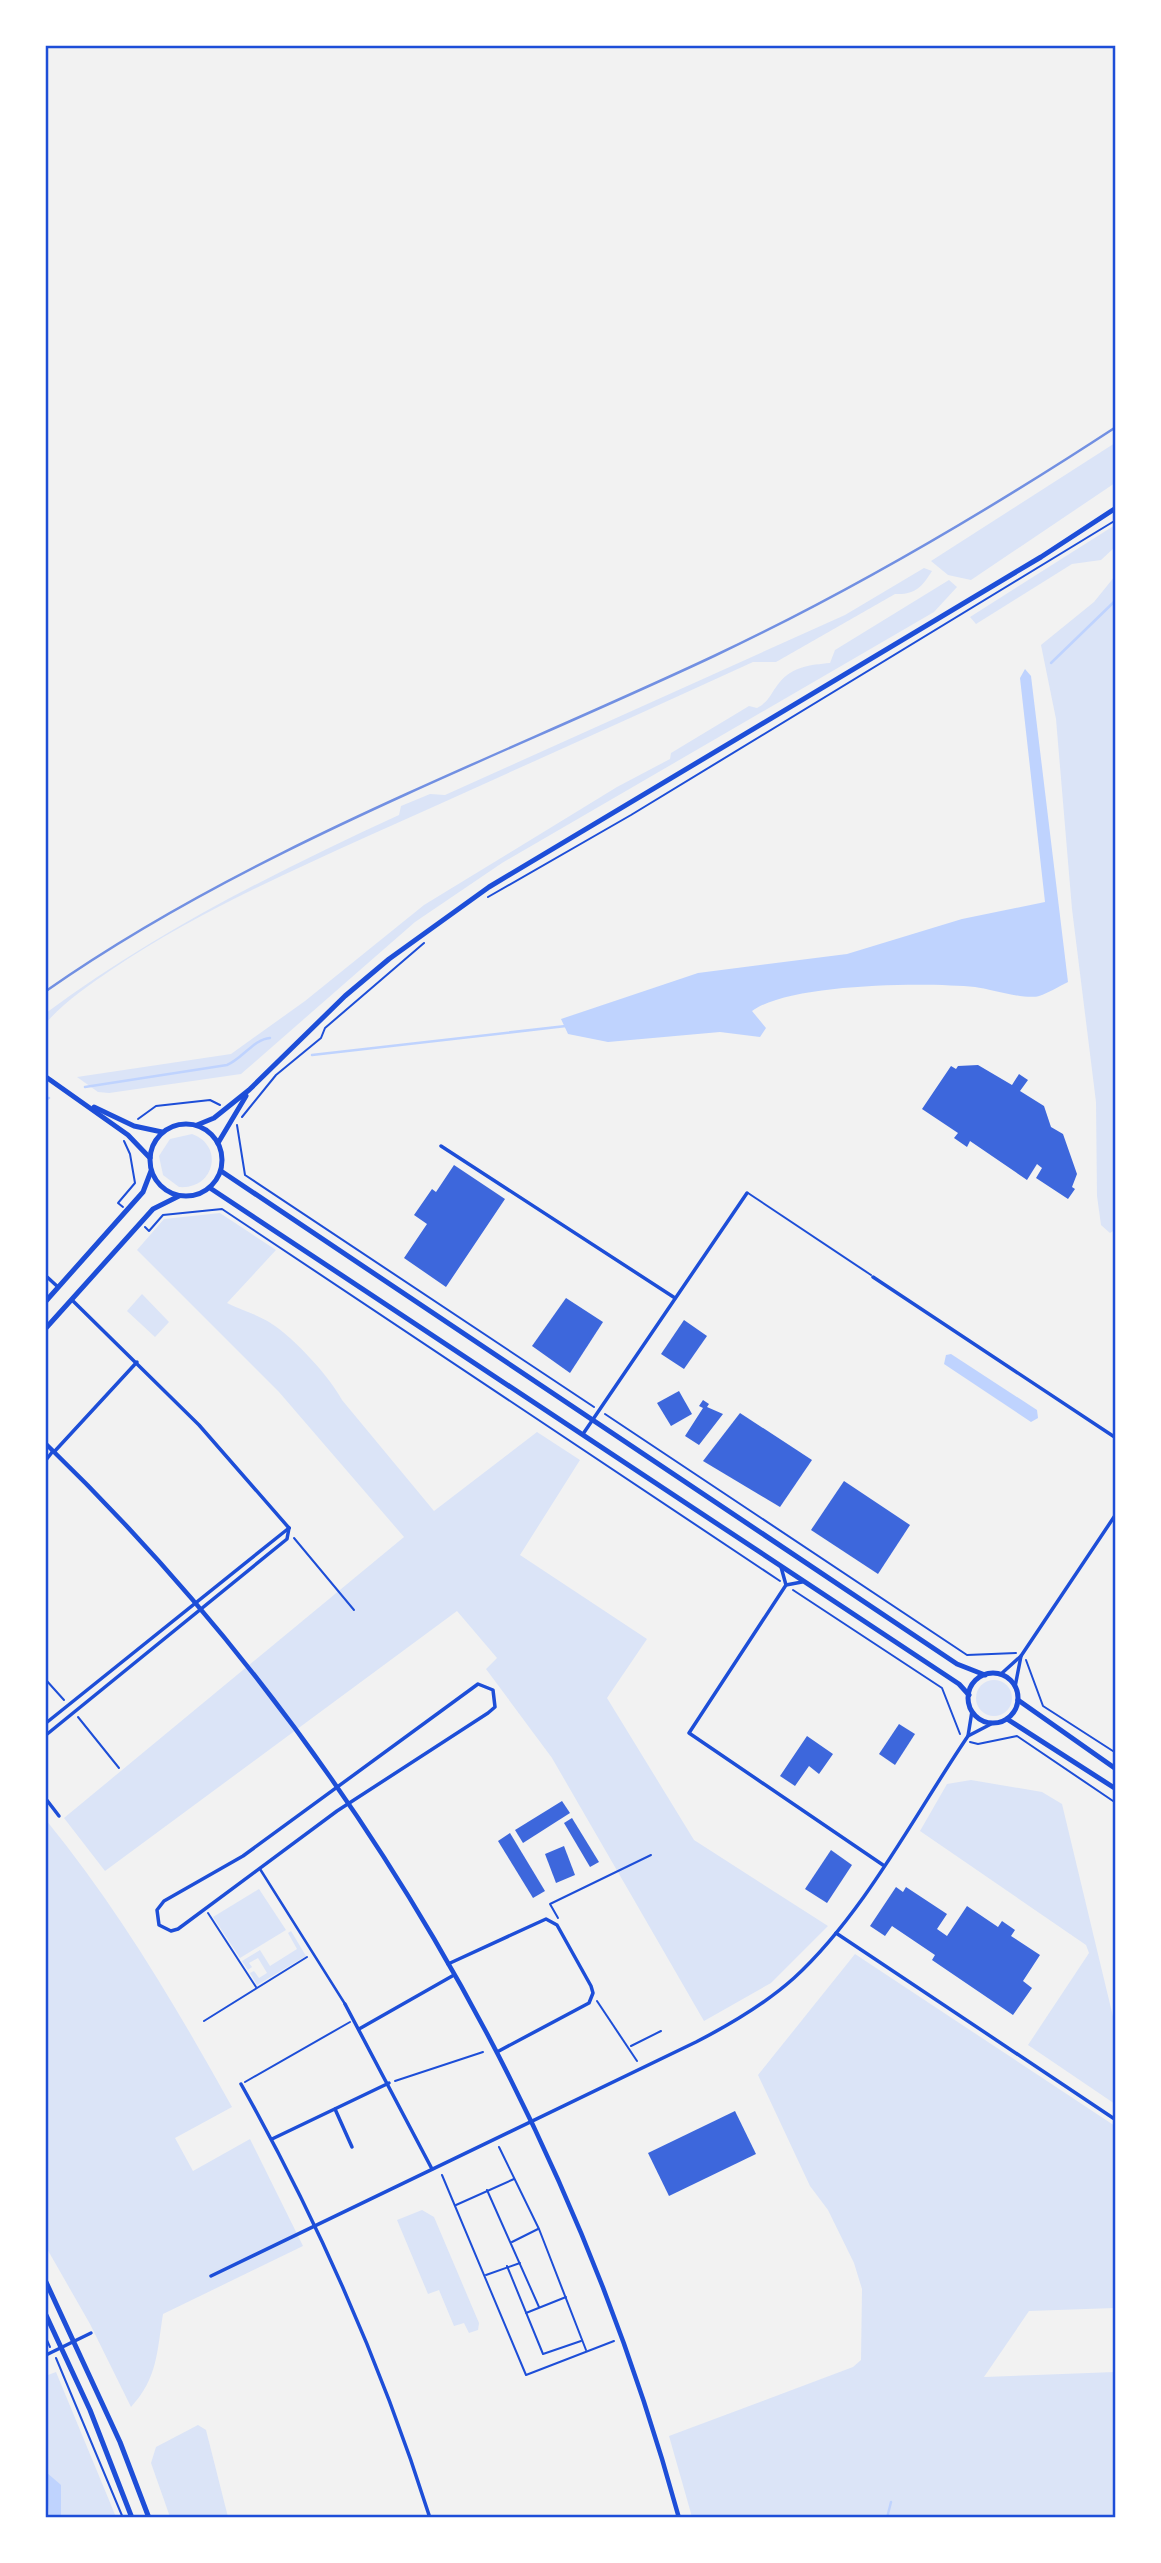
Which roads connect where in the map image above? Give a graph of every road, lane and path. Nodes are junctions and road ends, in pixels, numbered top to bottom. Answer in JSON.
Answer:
{"nodes":[{"id":1,"x":1115,"y":508,"type":"edge"},
{"id":2,"x":1115,"y":520,"type":"edge"},
{"id":3,"x":487,"y":897,"type":"dead end"},
{"id":4,"x":433,"y":936,"type":"dead end"},
{"id":5,"x":46,"y":1077,"type":"edge"},
{"id":6,"x":249,"y":1090,"type":"junction"},
{"id":7,"x":84,"y":1103,"type":"junction"},
{"id":8,"x":225,"y":1110,"type":"junction"},
{"id":9,"x":232,"y":1118,"type":"junction"},
{"id":10,"x":237,"y":1124,"type":"junction"},
{"id":11,"x":197,"y":1125,"type":"junction"},
{"id":12,"x":134,"y":1126,"type":"junction"},
{"id":13,"x":162,"y":1132,"type":"junction"},
{"id":14,"x":128,"y":1135,"type":"junction"},
{"id":15,"x":218,"y":1143,"type":"junction"},
{"id":16,"x":441,"y":1146,"type":"dead end"},
{"id":17,"x":150,"y":1158,"type":"junction"},
{"id":18,"x":151,"y":1171,"type":"junction"},
{"id":19,"x":221,"y":1171,"type":"junction"},
{"id":20,"x":210,"y":1188,"type":"junction"},
{"id":21,"x":747,"y":1193,"type":"joint"},
{"id":22,"x":178,"y":1196,"type":"junction"},
{"id":23,"x":128,"y":1211,"type":"junction"},
{"id":24,"x":141,"y":1223,"type":"junction"},
{"id":25,"x":46,"y":1276,"type":"edge"},
{"id":26,"x":873,"y":1277,"type":"joint"},
{"id":27,"x":58,"y":1287,"type":"junction"},
{"id":28,"x":675,"y":1298,"type":"junction"},
{"id":29,"x":72,"y":1300,"type":"junction"},
{"id":30,"x":46,"y":1301,"type":"edge"},
{"id":31,"x":46,"y":1328,"type":"edge"},
{"id":32,"x":137,"y":1362,"type":"junction"},
{"id":33,"x":600,"y":1411,"type":"junction"},
{"id":34,"x":593,"y":1421,"type":"junction"},
{"id":35,"x":583,"y":1434,"type":"junction"},
{"id":36,"x":1115,"y":1438,"type":"edge"},
{"id":37,"x":46,"y":1444,"type":"edge"},
{"id":38,"x":54,"y":1452,"type":"junction"},
{"id":39,"x":46,"y":1460,"type":"edge"},
{"id":40,"x":1115,"y":1514,"type":"edge"},
{"id":41,"x":289,"y":1530,"type":"junction"},
{"id":42,"x":778,"y":1562,"type":"junction"},
{"id":43,"x":806,"y":1581,"type":"junction"},
{"id":44,"x":786,"y":1585,"type":"junction"},
{"id":45,"x":194,"y":1602,"type":"junction"},
{"id":46,"x":200,"y":1610,"type":"junction"},
{"id":47,"x":354,"y":1610,"type":"dead end"},
{"id":48,"x":1014,"y":1652,"type":"dead end"},
{"id":49,"x":1021,"y":1656,"type":"junction"},
{"id":50,"x":1030,"y":1666,"type":"dead end"},
{"id":51,"x":1001,"y":1674,"type":"junction"},
{"id":52,"x":985,"y":1675,"type":"junction"},
{"id":53,"x":46,"y":1680,"type":"edge"},
{"id":54,"x":1015,"y":1687,"type":"junction"},
{"id":55,"x":969,"y":1695,"type":"junction"},
{"id":56,"x":1018,"y":1700,"type":"junction"},
{"id":57,"x":64,"y":1701,"type":"dead end"},
{"id":58,"x":972,"y":1711,"type":"junction"},
{"id":59,"x":77,"y":1716,"type":"dead end"},
{"id":60,"x":1007,"y":1719,"type":"junction"},
{"id":61,"x":46,"y":1723,"type":"edge"},
{"id":62,"x":993,"y":1723,"type":"junction"},
{"id":63,"x":958,"y":1730,"type":"dead end"},
{"id":64,"x":46,"y":1735,"type":"edge"},
{"id":65,"x":968,"y":1736,"type":"junction"},
{"id":66,"x":978,"y":1744,"type":"dead end"},
{"id":67,"x":1115,"y":1753,"type":"edge"},
{"id":68,"x":119,"y":1769,"type":"dead end"},
{"id":69,"x":1115,"y":1769,"type":"edge"},
{"id":70,"x":336,"y":1787,"type":"junction"},
{"id":71,"x":1115,"y":1789,"type":"edge"},
{"id":72,"x":46,"y":1799,"type":"edge"},
{"id":73,"x":1115,"y":1803,"type":"edge"},
{"id":74,"x":348,"y":1804,"type":"junction"},
{"id":75,"x":59,"y":1816,"type":"dead end"},
{"id":76,"x":650,"y":1855,"type":"dead end"},
{"id":77,"x":883,"y":1866,"type":"junction"},
{"id":78,"x":260,"y":1869,"type":"junction"},
{"id":79,"x":205,"y":1909,"type":"junction"},
{"id":80,"x":558,"y":1918,"type":"dead end"},
{"id":81,"x":836,"y":1933,"type":"junction"},
{"id":82,"x":314,"y":1952,"type":"junction"},
{"id":83,"x":448,"y":1964,"type":"junction"},
{"id":84,"x":454,"y":1975,"type":"junction"},
{"id":85,"x":257,"y":1988,"type":"junction"},
{"id":86,"x":596,"y":2000,"type":"dead end"},
{"id":87,"x":345,"y":2004,"type":"joint"},
{"id":88,"x":354,"y":2019,"type":"junction"},
{"id":89,"x":204,"y":2021,"type":"dead end"},
{"id":90,"x":359,"y":2029,"type":"junction"},
{"id":91,"x":661,"y":2031,"type":"dead end"},
{"id":92,"x":630,"y":2046,"type":"junction"},
{"id":93,"x":483,"y":2052,"type":"dead end"},
{"id":94,"x":496,"y":2052,"type":"junction"},
{"id":95,"x":637,"y":2061,"type":"dead end"},
{"id":96,"x":389,"y":2083,"type":"junction"},
{"id":97,"x":241,"y":2084,"type":"joint"},
{"id":98,"x":335,"y":2109,"type":"junction"},
{"id":99,"x":1115,"y":2120,"type":"edge"},
{"id":100,"x":531,"y":2121,"type":"junction"},
{"id":101,"x":272,"y":2139,"type":"junction"},
{"id":102,"x":352,"y":2147,"type":"dead end"},
{"id":103,"x":499,"y":2147,"type":"dead end"},
{"id":104,"x":432,"y":2170,"type":"junction"},
{"id":105,"x":442,"y":2175,"type":"dead end"},
{"id":106,"x":515,"y":2178,"type":"junction"},
{"id":107,"x":487,"y":2190,"type":"junction"},
{"id":108,"x":456,"y":2205,"type":"junction"},
{"id":109,"x":316,"y":2226,"type":"junction"},
{"id":110,"x":539,"y":2229,"type":"junction"},
{"id":111,"x":512,"y":2242,"type":"junction"},
{"id":112,"x":521,"y":2263,"type":"junction"},
{"id":113,"x":507,"y":2266,"type":"junction"},
{"id":114,"x":486,"y":2275,"type":"junction"},
{"id":115,"x":211,"y":2276,"type":"dead end"},
{"id":116,"x":46,"y":2282,"type":"edge"},
{"id":117,"x":566,"y":2297,"type":"junction"},
{"id":118,"x":539,"y":2306,"type":"junction"},
{"id":119,"x":526,"y":2313,"type":"junction"},
{"id":120,"x":46,"y":2315,"type":"edge"},
{"id":121,"x":91,"y":2333,"type":"dead end"},
{"id":122,"x":46,"y":2338,"type":"edge"},
{"id":123,"x":622,"y":2338,"type":"junction"},
{"id":124,"x":75,"y":2341,"type":"junction"},
{"id":125,"x":582,"y":2341,"type":"junction"},
{"id":126,"x":62,"y":2347,"type":"junction"},
{"id":127,"x":587,"y":2351,"type":"junction"},
{"id":128,"x":53,"y":2352,"type":"junction"},
{"id":129,"x":46,"y":2355,"type":"edge"},
{"id":130,"x":123,"y":2518,"type":"edge"},
{"id":131,"x":132,"y":2518,"type":"edge"},
{"id":132,"x":149,"y":2518,"type":"edge"},
{"id":133,"x":430,"y":2518,"type":"edge"},
{"id":134,"x":679,"y":2518,"type":"edge"}],
"edges":[{"from":1,"to":6,"type":"main road"},
{"from":2,"to":3,"type":"path"},
{"from":4,"to":10,"type":"path"},
{"from":5,"to":7,"type":"main road"},
{"from":6,"to":8,"type":"main road"},
{"from":6,"to":9,"type":"main road"},
{"from":7,"to":12,"type":"main road"},
{"from":7,"to":14,"type":"main road"},
{"from":8,"to":11,"type":"main road"},
{"from":8,"to":12,"type":"path"},
{"from":9,"to":10,"type":"path"},
{"from":9,"to":15,"type":"main road"},
{"from":10,"to":33,"type":"path"},
{"from":11,"to":13,"type":"main road"},
{"from":11,"to":15,"type":"main road"},
{"from":12,"to":13,"type":"main road"},
{"from":13,"to":17,"type":"main road"},
{"from":14,"to":17,"type":"main road"},
{"from":14,"to":23,"type":"path"},
{"from":15,"to":19,"type":"main road"},
{"from":16,"to":28,"type":"street"},
{"from":17,"to":18,"type":"main road"},
{"from":18,"to":22,"type":"main road"},
{"from":18,"to":23,"type":"main road"},
{"from":19,"to":20,"type":"main road"},
{"from":19,"to":34,"type":"main road"},
{"from":20,"to":22,"type":"main road"},
{"from":20,"to":35,"type":"main road"},
{"from":21,"to":26,"type":"lane"},
{"from":21,"to":28,"type":"street"},
{"from":22,"to":24,"type":"main road"},
{"from":23,"to":27,"type":"main road"},
{"from":24,"to":29,"type":"main road"},
{"from":24,"to":44,"type":"path"},
{"from":25,"to":27,"type":"street"},
{"from":26,"to":36,"type":"street"},
{"from":27,"to":30,"type":"main road"},
{"from":28,"to":33,"type":"street"},
{"from":29,"to":31,"type":"main road"},
{"from":29,"to":32,"type":"street"},
{"from":32,"to":38,"type":"street"},
{"from":32,"to":41,"type":"street"},
{"from":33,"to":34,"type":"street"},
{"from":33,"to":48,"type":"path"},
{"from":34,"to":35,"type":"street"},
{"from":34,"to":52,"type":"main road"},
{"from":35,"to":42,"type":"main road"},
{"from":37,"to":38,"type":"street"},
{"from":38,"to":39,"type":"street"},
{"from":38,"to":45,"type":"street"},
{"from":40,"to":49,"type":"street"},
{"from":41,"to":45,"type":"street"},
{"from":41,"to":46,"type":"street"},
{"from":41,"to":47,"type":"path"},
{"from":42,"to":43,"type":"main road"},
{"from":42,"to":44,"type":"street"},
{"from":43,"to":44,"type":"street"},
{"from":43,"to":55,"type":"main road"},
{"from":44,"to":63,"type":"path"},
{"from":44,"to":77,"type":"street"},
{"from":45,"to":46,"type":"street"},
{"from":45,"to":61,"type":"street"},
{"from":46,"to":64,"type":"street"},
{"from":46,"to":70,"type":"street"},
{"from":49,"to":51,"type":"street"},
{"from":49,"to":54,"type":"street"},
{"from":50,"to":67,"type":"path"},
{"from":51,"to":52,"type":"main road"},
{"from":51,"to":54,"type":"main road"},
{"from":52,"to":55,"type":"main road"},
{"from":53,"to":57,"type":"path"},
{"from":54,"to":56,"type":"main road"},
{"from":55,"to":58,"type":"main road"},
{"from":56,"to":60,"type":"main road"},
{"from":56,"to":69,"type":"main road"},
{"from":58,"to":62,"type":"main road"},
{"from":58,"to":65,"type":"street"},
{"from":59,"to":68,"type":"path"},
{"from":60,"to":62,"type":"main road"},
{"from":60,"to":71,"type":"main road"},
{"from":62,"to":65,"type":"street"},
{"from":65,"to":77,"type":"street"},
{"from":66,"to":73,"type":"path"},
{"from":70,"to":74,"type":"street"},
{"from":70,"to":74,"type":"street"},
{"from":70,"to":79,"type":"street"},
{"from":72,"to":75,"type":"street"},
{"from":74,"to":78,"type":"street"},
{"from":74,"to":83,"type":"street"},
{"from":76,"to":80,"type":"path"},
{"from":77,"to":81,"type":"street"},
{"from":78,"to":79,"type":"street"},
{"from":78,"to":82,"type":"street"},
{"from":79,"to":85,"type":"path"},
{"from":81,"to":99,"type":"street"},
{"from":81,"to":100,"type":"street"},
{"from":82,"to":85,"type":"path"},
{"from":82,"to":87,"type":"street"},
{"from":83,"to":84,"type":"street"},
{"from":83,"to":94,"type":"street"},
{"from":84,"to":90,"type":"street"},
{"from":84,"to":94,"type":"street"},
{"from":85,"to":89,"type":"path"},
{"from":86,"to":92,"type":"path"},
{"from":87,"to":88,"type":"street"},
{"from":88,"to":90,"type":"street"},
{"from":88,"to":97,"type":"path"},
{"from":90,"to":96,"type":"street"},
{"from":91,"to":92,"type":"path"},
{"from":92,"to":95,"type":"path"},
{"from":93,"to":96,"type":"path"},
{"from":94,"to":100,"type":"street"},
{"from":96,"to":98,"type":"street"},
{"from":96,"to":104,"type":"street"},
{"from":97,"to":101,"type":"street"},
{"from":98,"to":101,"type":"street"},
{"from":98,"to":102,"type":"street"},
{"from":100,"to":104,"type":"street"},
{"from":100,"to":123,"type":"street"},
{"from":101,"to":109,"type":"street"},
{"from":103,"to":106,"type":"path"},
{"from":104,"to":109,"type":"street"},
{"from":105,"to":108,"type":"path"},
{"from":106,"to":107,"type":"path"},
{"from":106,"to":110,"type":"path"},
{"from":107,"to":108,"type":"path"},
{"from":107,"to":111,"type":"path"},
{"from":108,"to":114,"type":"path"},
{"from":109,"to":115,"type":"street"},
{"from":109,"to":133,"type":"street"},
{"from":110,"to":111,"type":"path"},
{"from":110,"to":117,"type":"path"},
{"from":111,"to":112,"type":"path"},
{"from":112,"to":113,"type":"path"},
{"from":112,"to":118,"type":"path"},
{"from":113,"to":114,"type":"path"},
{"from":113,"to":119,"type":"path"},
{"from":114,"to":127,"type":"path"},
{"from":116,"to":124,"type":"main road"},
{"from":117,"to":118,"type":"path"},
{"from":117,"to":125,"type":"path"},
{"from":118,"to":119,"type":"path"},
{"from":119,"to":125,"type":"path"},
{"from":120,"to":126,"type":"main road"},
{"from":121,"to":124,"type":"street"},
{"from":122,"to":128,"type":"path"},
{"from":123,"to":127,"type":"path"},
{"from":123,"to":134,"type":"street"},
{"from":124,"to":126,"type":"street"},
{"from":124,"to":132,"type":"main road"},
{"from":125,"to":127,"type":"path"},
{"from":126,"to":128,"type":"street"},
{"from":126,"to":131,"type":"main road"},
{"from":128,"to":129,"type":"street"},
{"from":128,"to":130,"type":"path"}]}
